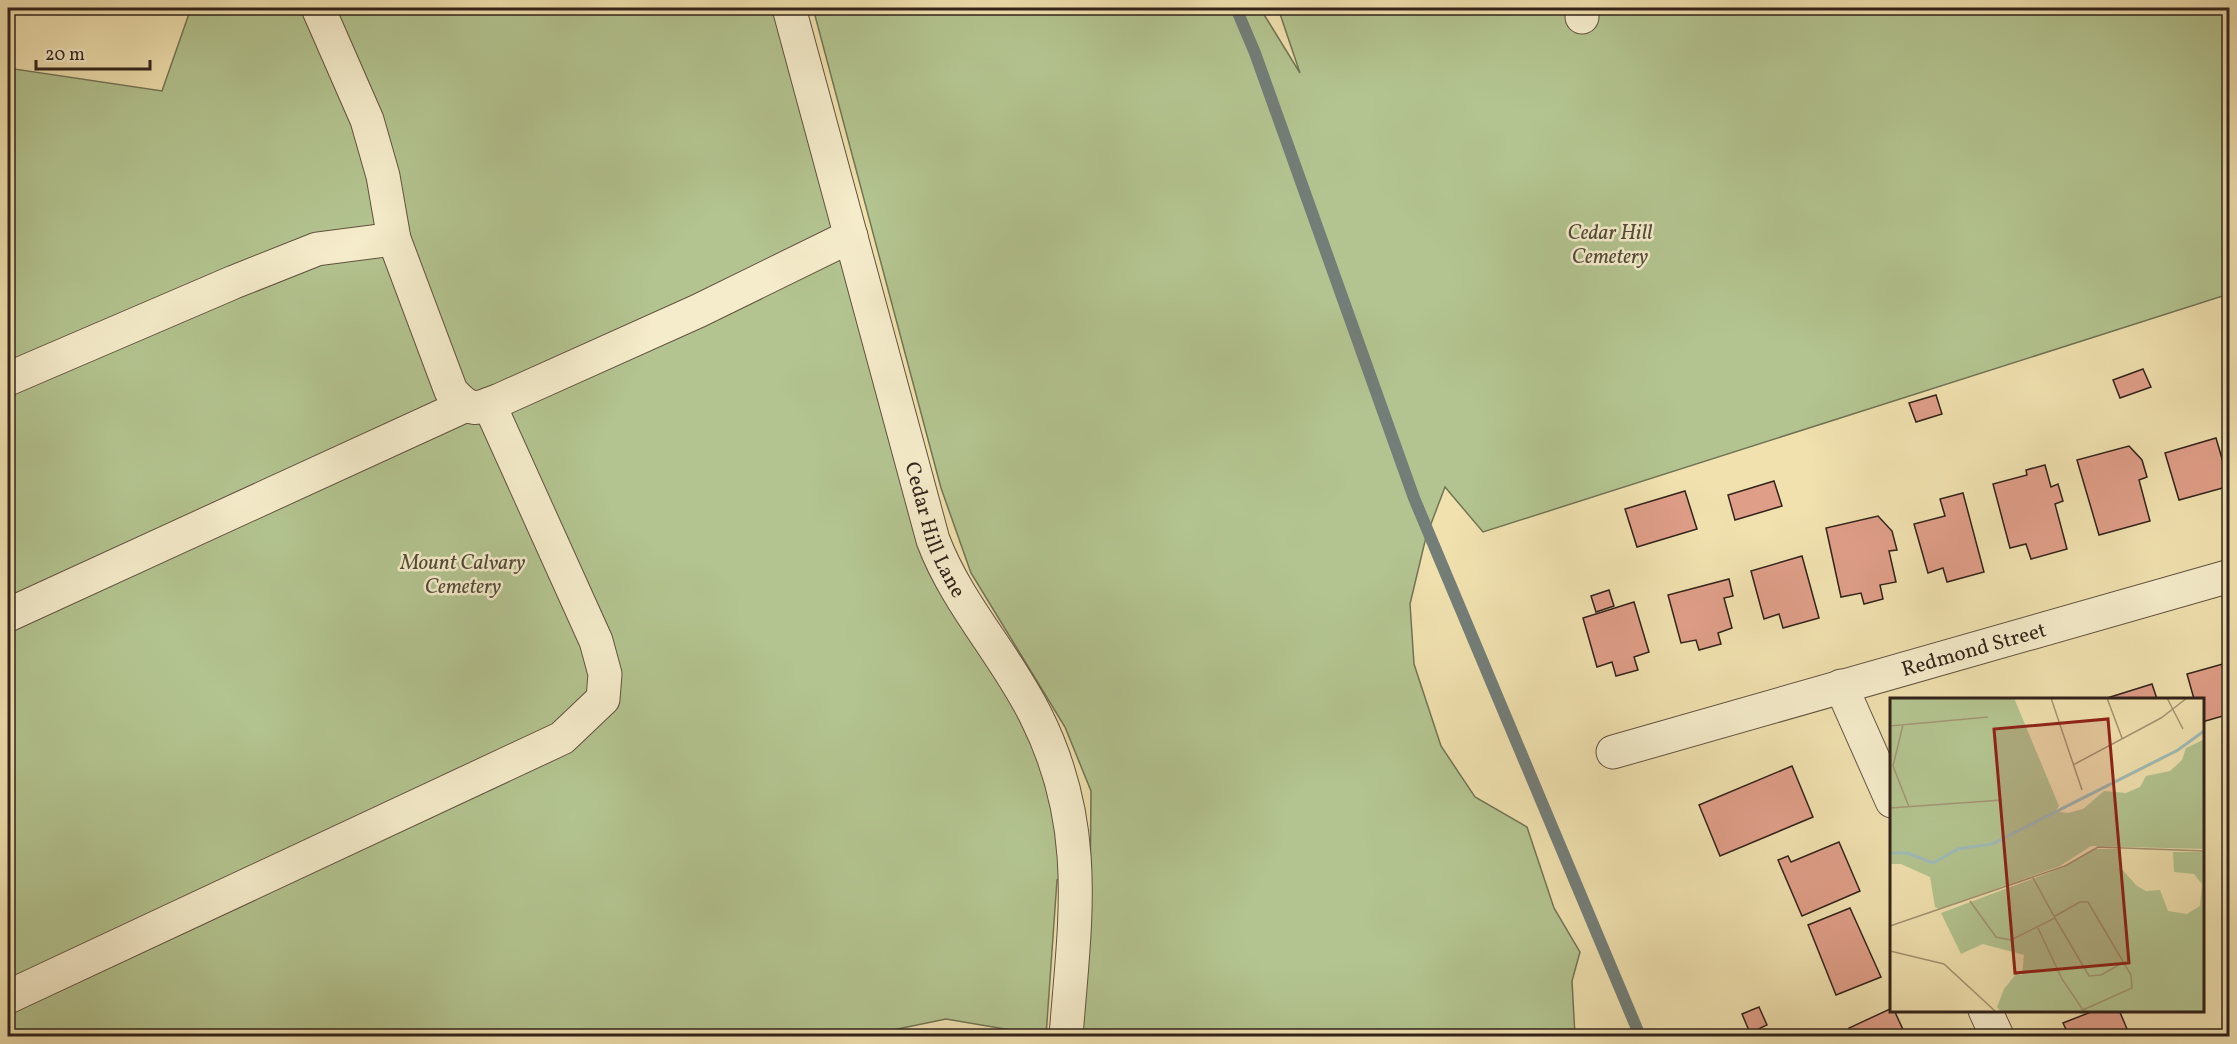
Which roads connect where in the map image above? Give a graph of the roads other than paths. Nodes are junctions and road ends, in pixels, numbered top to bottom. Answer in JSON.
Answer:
{"nodes":[{"id":1,"x":318,"y":8,"type":"edge"},
{"id":2,"x":789,"y":8,"type":"edge"},
{"id":3,"x":851,"y":236,"type":"junction"},
{"id":4,"x":394,"y":240,"type":"junction"},
{"id":5,"x":8,"y":379,"type":"edge"},
{"id":6,"x":477,"y":405,"type":"junction"},
{"id":7,"x":2229,"y":576,"type":"edge"},
{"id":8,"x":8,"y":615,"type":"edge"},
{"id":9,"x":1841,"y":686,"type":"junction"},
{"id":10,"x":1613,"y":752,"type":"dead end"},
{"id":11,"x":1890,"y":796,"type":"edge"},
{"id":12,"x":8,"y":994,"type":"edge"},
{"id":13,"x":1985,"y":1011,"type":"edge"},
{"id":14,"x":1066,"y":1036,"type":"edge"},
{"id":15,"x":1997,"y":1036,"type":"edge"}],
"edges":[{"from":1,"to":4,"type":"street"},
{"from":2,"to":3,"type":"street","name":"Cedar Hill Lane"},
{"from":3,"to":6,"type":"street"},
{"from":3,"to":14,"type":"street","name":"Cedar Hill Lane"},
{"from":4,"to":5,"type":"street"},
{"from":4,"to":6,"type":"street"},
{"from":6,"to":8,"type":"street"},
{"from":6,"to":12,"type":"street"},
{"from":7,"to":9,"type":"street","name":"Redmond Street"},
{"from":9,"to":10,"type":"street","name":"Redmond Street"},
{"from":9,"to":11,"type":"street"},
{"from":13,"to":15,"type":"street"}]}
